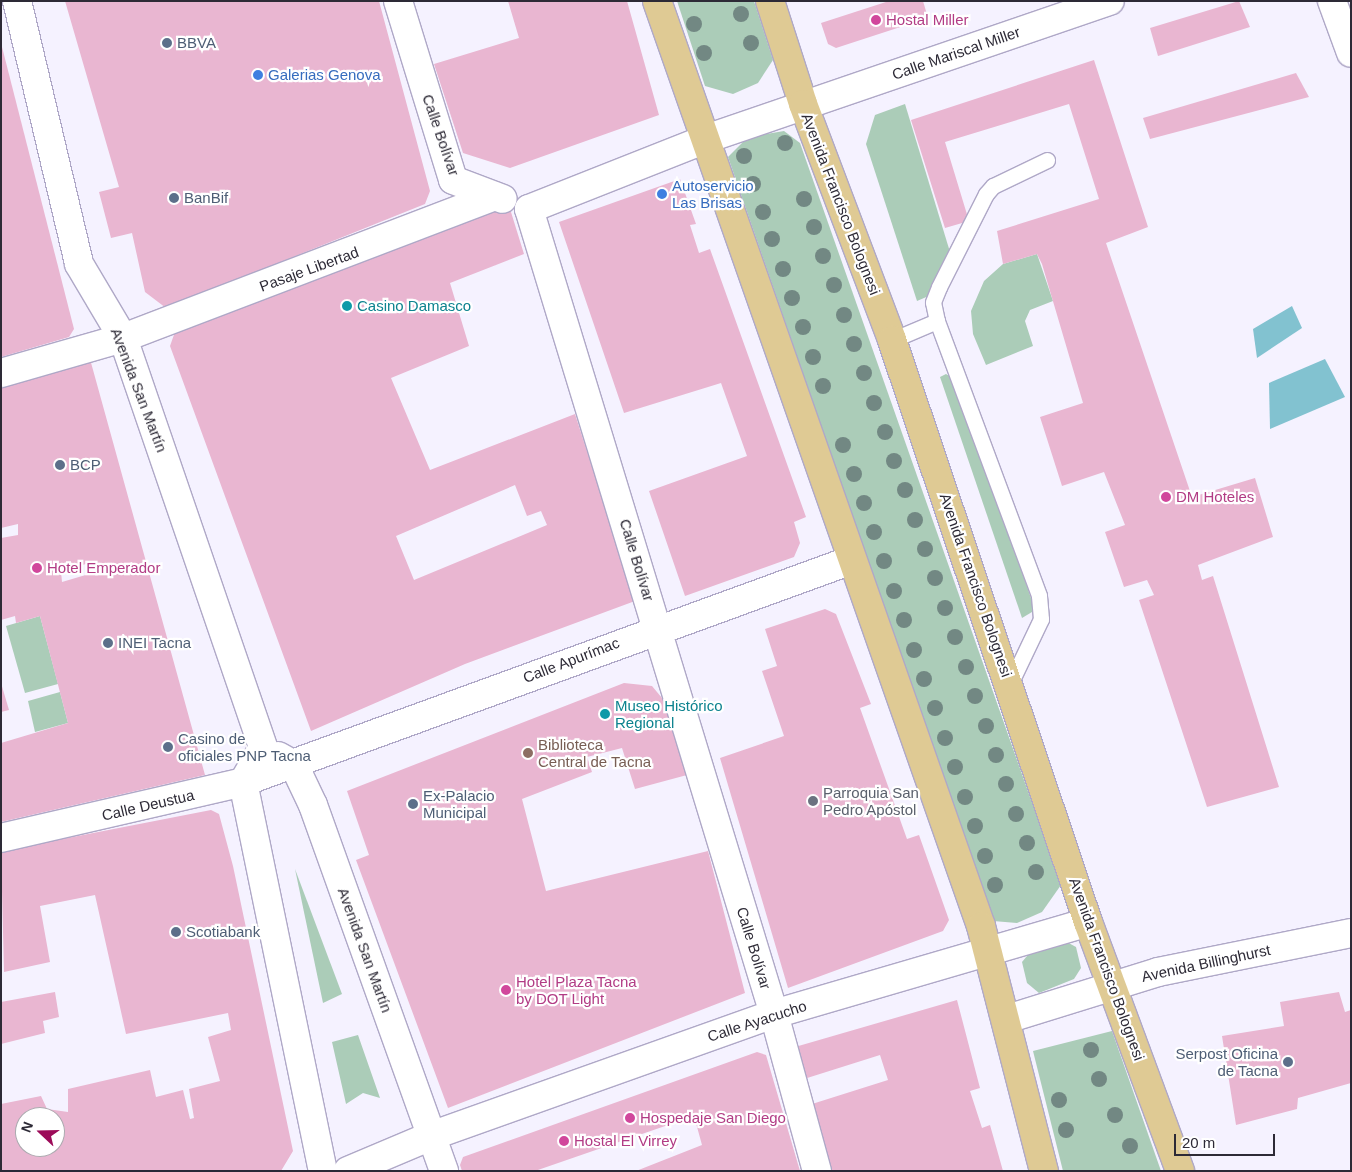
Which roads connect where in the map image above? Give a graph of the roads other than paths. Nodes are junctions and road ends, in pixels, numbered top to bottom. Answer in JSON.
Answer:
{"nodes":[{"id":1,"x":17,"y":1,"type":"edge"},
{"id":2,"x":398,"y":1,"type":"edge"},
{"id":3,"x":657,"y":1,"type":"edge"},
{"id":4,"x":770,"y":1,"type":"edge"},
{"id":5,"x":1110,"y":1,"type":"edge"},
{"id":6,"x":1332,"y":1,"type":"edge"},
{"id":7,"x":1351,"y":53,"type":"edge"},
{"id":8,"x":803,"y":104,"type":"junction"},
{"id":9,"x":703,"y":140,"type":"junction"},
{"id":10,"x":1047,"y":160,"type":"dead end"},
{"id":11,"x":494,"y":196,"type":"junction"},
{"id":12,"x":529,"y":209,"type":"junction"},
{"id":13,"x":937,"y":321,"type":"junction"},
{"id":14,"x":123,"y":338,"type":"junction"},
{"id":15,"x":892,"y":340,"type":"junction"},
{"id":16,"x":1,"y":373,"type":"edge"},
{"id":17,"x":849,"y":561,"type":"junction"},
{"id":18,"x":657,"y":628,"type":"junction"},
{"id":19,"x":1010,"y":684,"type":"junction"},
{"id":20,"x":263,"y":748,"type":"junction"},
{"id":21,"x":294,"y":765,"type":"junction"},
{"id":22,"x":243,"y":782,"type":"junction"},
{"id":23,"x":1,"y":838,"type":"edge"},
{"id":24,"x":1088,"y":922,"type":"junction"},
{"id":25,"x":1351,"y":933,"type":"edge"},
{"id":26,"x":987,"y":950,"type":"junction"},
{"id":27,"x":1114,"y":985,"type":"junction"},
{"id":28,"x":774,"y":1014,"type":"junction"},
{"id":29,"x":1006,"y":1020,"type":"junction"},
{"id":30,"x":431,"y":1136,"type":"junction"},
{"id":31,"x":323,"y":1171,"type":"edge"},
{"id":32,"x":348,"y":1171,"type":"edge"},
{"id":33,"x":444,"y":1171,"type":"edge"},
{"id":34,"x":817,"y":1171,"type":"edge"},
{"id":35,"x":1044,"y":1171,"type":"edge"},
{"id":36,"x":1180,"y":1171,"type":"edge"}],
"edges":[{"from":1,"to":14,"type":"street","name":"Avenida San Martín"},
{"from":2,"to":11,"type":"street","name":"Calle Bolívar"},
{"from":3,"to":9,"type":"main road"},
{"from":4,"to":8,"type":"main road","name":"Avenida Francisco Bolognesi"},
{"from":5,"to":8,"type":"street","name":"Calle Mariscal Miller"},
{"from":6,"to":7,"type":"street"},
{"from":8,"to":9,"type":"street","name":"Calle Mariscal Miller"},
{"from":8,"to":15,"type":"main road","name":"Avenida Francisco Bolognesi"},
{"from":9,"to":12,"type":"street"},
{"from":9,"to":17,"type":"main road"},
{"from":10,"to":13,"type":"lane"},
{"from":11,"to":12,"type":"street","name":"Calle Bolívar"},
{"from":11,"to":14,"type":"street","name":"Pasaje Libertad"},
{"from":12,"to":18,"type":"street","name":"Calle Bolívar"},
{"from":13,"to":15,"type":"lane"},
{"from":13,"to":19,"type":"lane"},
{"from":14,"to":16,"type":"street","name":"Pasaje Libertad"},
{"from":14,"to":20,"type":"street","name":"Avenida San Martín"},
{"from":15,"to":19,"type":"main road","name":"Avenida Francisco Bolognesi"},
{"from":17,"to":18,"type":"street","name":"Calle Apurímac"},
{"from":17,"to":26,"type":"main road"},
{"from":18,"to":21,"type":"street","name":"Calle Apurímac"},
{"from":18,"to":28,"type":"street","name":"Calle Bolívar"},
{"from":19,"to":24,"type":"main road","name":"Avenida Francisco Bolognesi"},
{"from":20,"to":21,"type":"street"},
{"from":20,"to":22,"type":"street"},
{"from":21,"to":22,"type":"street","name":"Calle Deustua"},
{"from":21,"to":30,"type":"street","name":"Avenida San Martín"},
{"from":22,"to":23,"type":"street","name":"Calle Deustua"},
{"from":22,"to":31,"type":"street"},
{"from":24,"to":26,"type":"street","name":"Calle Ayacucho"},
{"from":24,"to":27,"type":"main road","name":"Avenida Francisco Bolognesi"},
{"from":25,"to":27,"type":"street","name":"Avenida Billinghurst"},
{"from":26,"to":28,"type":"street","name":"Calle Ayacucho"},
{"from":26,"to":29,"type":"main road"},
{"from":27,"to":29,"type":"street","name":"Avenida Billinghurst"},
{"from":27,"to":36,"type":"main road","name":"Avenida Francisco Bolognesi"},
{"from":28,"to":30,"type":"street","name":"Calle Ayacucho"},
{"from":28,"to":34,"type":"street","name":"Calle Bolívar"},
{"from":29,"to":35,"type":"main road"},
{"from":30,"to":32,"type":"street","name":"Calle Ayacucho"},
{"from":30,"to":33,"type":"street","name":"Avenida San Martín"}]}
